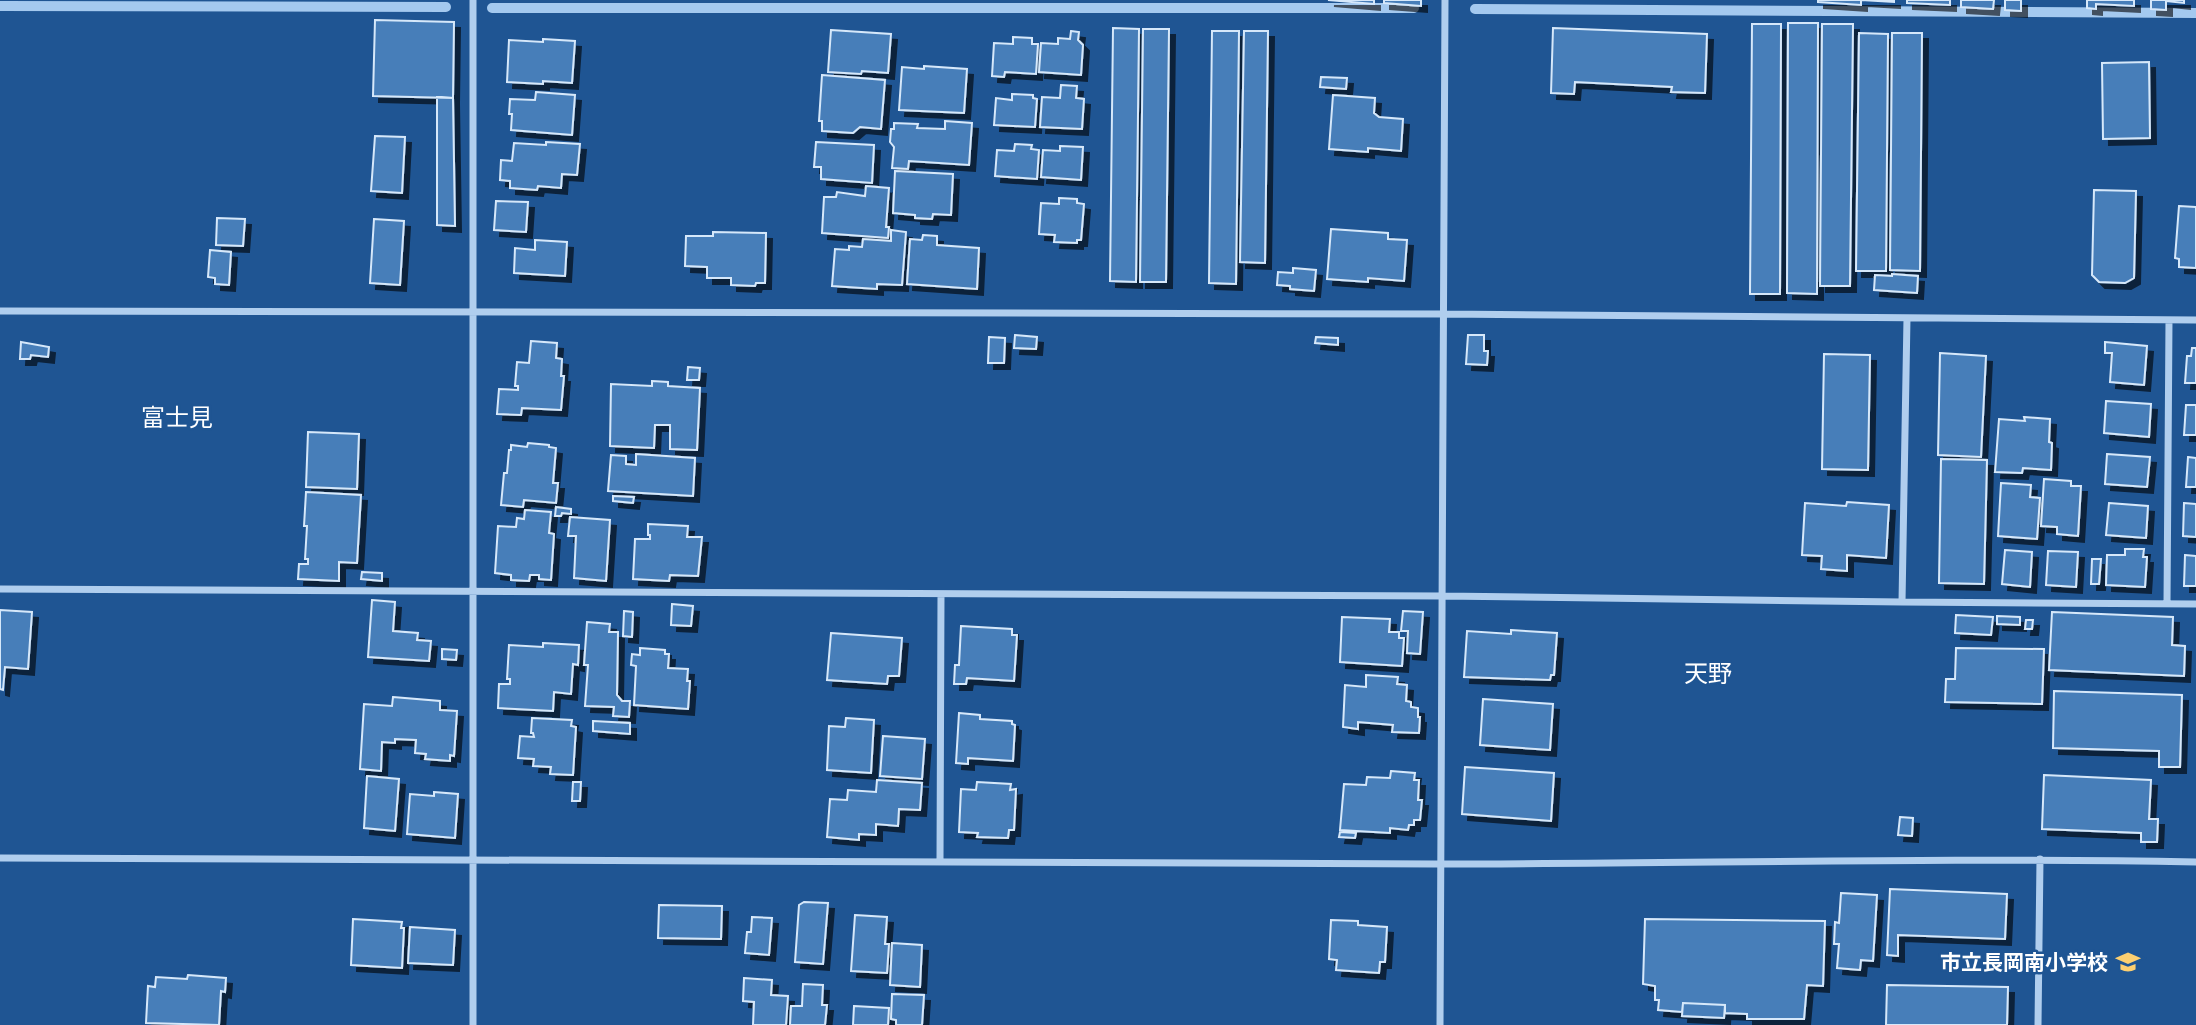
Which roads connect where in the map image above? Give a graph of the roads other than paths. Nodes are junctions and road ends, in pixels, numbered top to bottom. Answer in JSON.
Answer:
{"nodes":[{"id":1,"x":473,"y":0,"type":"edge"},
{"id":2,"x":1445,"y":0,"type":"edge"},
{"id":3,"x":0,"y":311,"type":"edge"},
{"id":4,"x":472,"y":312,"type":"junction"},
{"id":5,"x":1445,"y":314,"type":"junction"},
{"id":6,"x":1907,"y":318,"type":"junction"},
{"id":7,"x":2169,"y":320,"type":"junction"},
{"id":8,"x":2196,"y":320,"type":"edge"},
{"id":9,"x":0,"y":589,"type":"edge"},
{"id":10,"x":473,"y":591,"type":"junction"},
{"id":11,"x":941,"y":594,"type":"junction"},
{"id":12,"x":1443,"y":596,"type":"junction"},
{"id":13,"x":1902,"y":602,"type":"junction"},
{"id":14,"x":2167,"y":604,"type":"junction"},
{"id":15,"x":2196,"y":604,"type":"edge"},
{"id":16,"x":0,"y":858,"type":"edge"},
{"id":17,"x":473,"y":858,"type":"junction"},
{"id":18,"x":2040,"y":859,"type":"junction"},
{"id":19,"x":940,"y":861,"type":"junction"},
{"id":20,"x":2196,"y":862,"type":"edge"},
{"id":21,"x":1441,"y":864,"type":"junction"},
{"id":22,"x":473,"y":1025,"type":"edge"},
{"id":23,"x":1440,"y":1025,"type":"edge"},
{"id":24,"x":2038,"y":1025,"type":"edge"}],
"edges":[{"from":1,"to":4,"type":"street"},
{"from":2,"to":5,"type":"street"},
{"from":3,"to":4,"type":"street"},
{"from":4,"to":5,"type":"street"},
{"from":4,"to":10,"type":"street"},
{"from":5,"to":6,"type":"street"},
{"from":5,"to":12,"type":"street"},
{"from":6,"to":7,"type":"street"},
{"from":6,"to":13,"type":"street"},
{"from":7,"to":8,"type":"street"},
{"from":7,"to":14,"type":"street"},
{"from":9,"to":10,"type":"street"},
{"from":10,"to":11,"type":"street"},
{"from":10,"to":17,"type":"street"},
{"from":11,"to":12,"type":"street"},
{"from":11,"to":19,"type":"street"},
{"from":12,"to":13,"type":"street"},
{"from":12,"to":21,"type":"street"},
{"from":13,"to":14,"type":"street"},
{"from":14,"to":15,"type":"street"},
{"from":16,"to":17,"type":"street"},
{"from":17,"to":19,"type":"street"},
{"from":17,"to":22,"type":"street"},
{"from":18,"to":20,"type":"street"},
{"from":18,"to":21,"type":"street"},
{"from":18,"to":24,"type":"street"},
{"from":19,"to":21,"type":"street"},
{"from":21,"to":23,"type":"street"}]}
